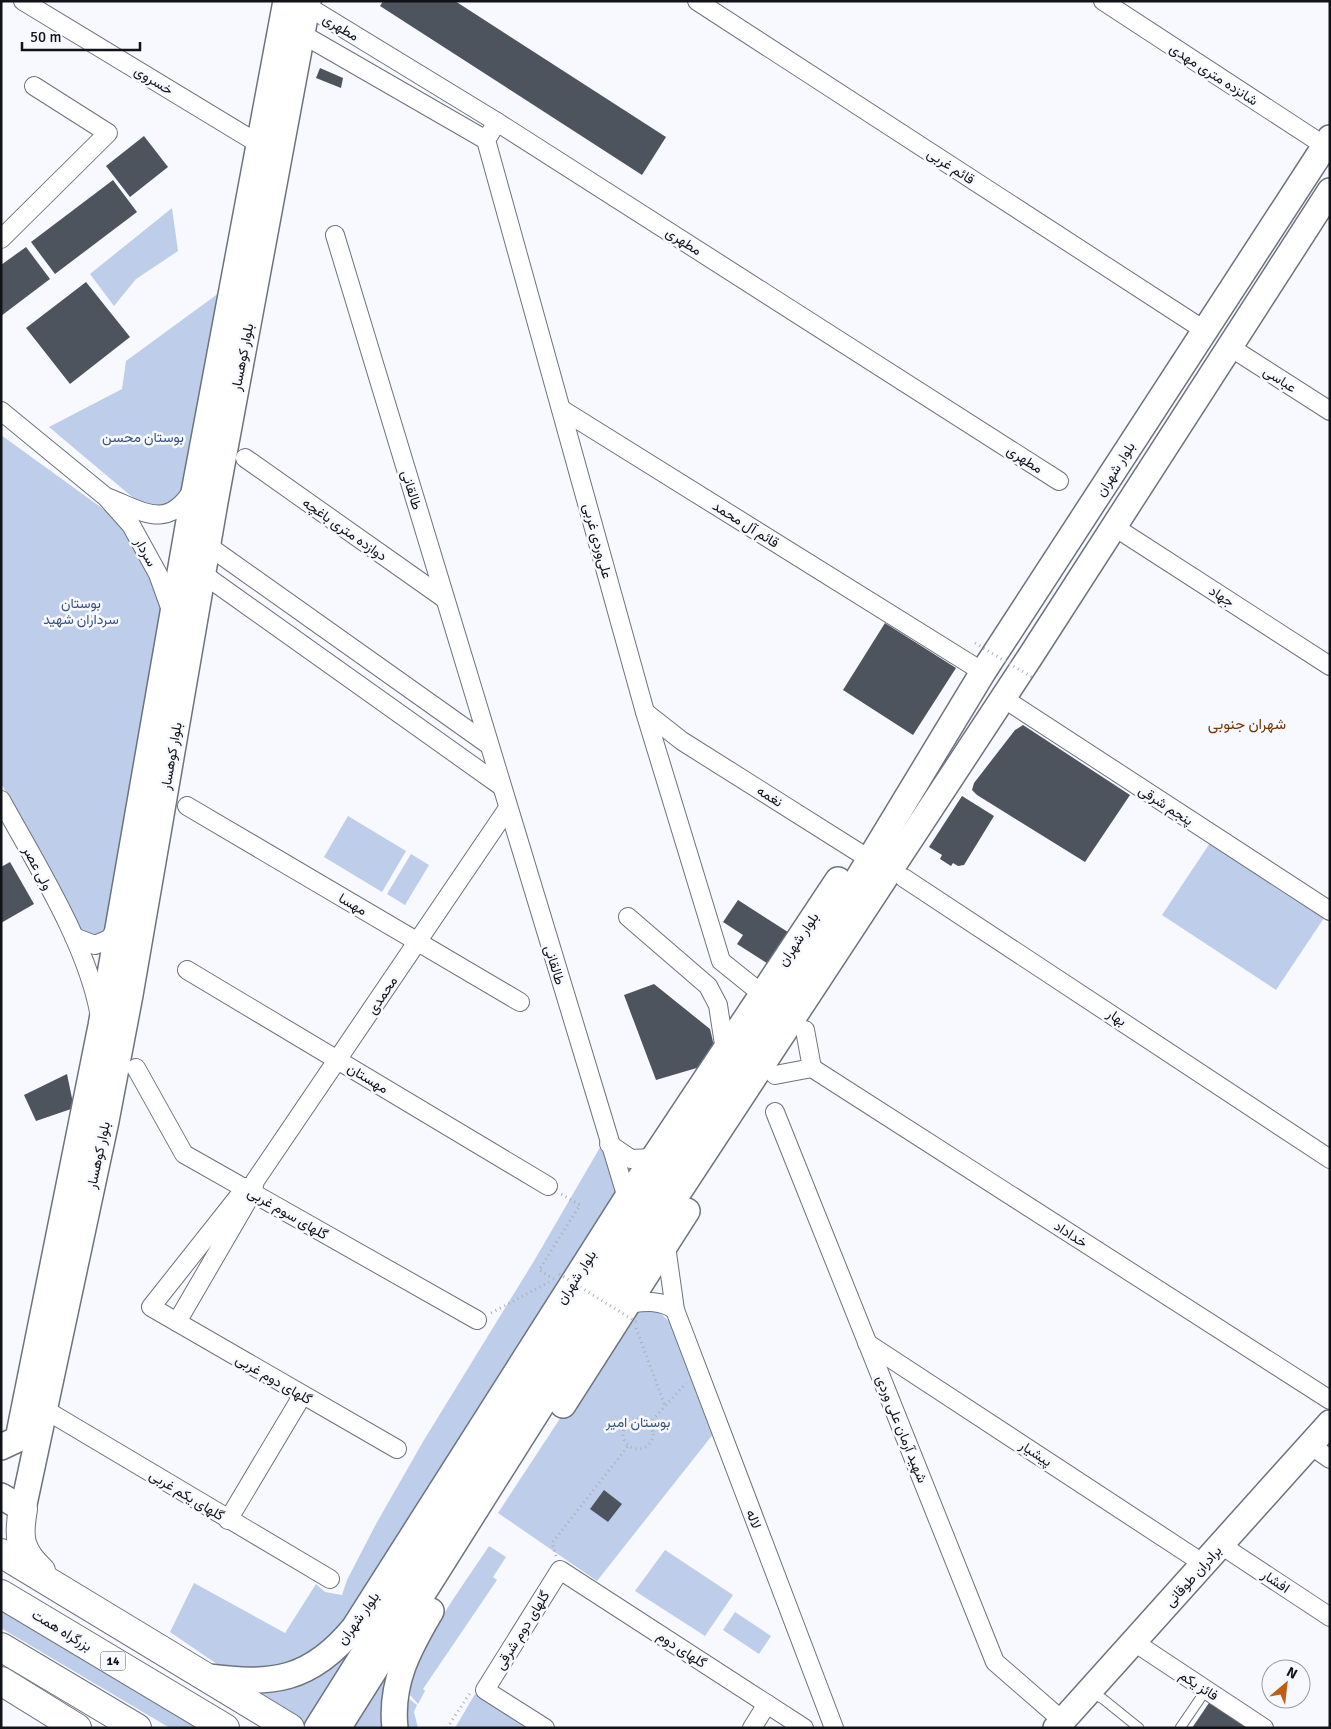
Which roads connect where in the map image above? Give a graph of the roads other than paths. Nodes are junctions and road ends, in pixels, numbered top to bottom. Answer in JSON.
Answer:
{"nodes":[{"id":1,"x":23,"y":1,"type":"edge"},
{"id":2,"x":697,"y":1,"type":"edge"},
{"id":3,"x":1103,"y":1,"type":"edge"},
{"id":4,"x":300,"y":3,"type":"edge"},
{"id":5,"x":302,"y":34,"type":"junction"},
{"id":6,"x":34,"y":86,"type":"dead end"},
{"id":7,"x":498,"y":122,"type":"junction"},
{"id":8,"x":486,"y":140,"type":"junction"},
{"id":9,"x":1327,"y":142,"type":"edge"},
{"id":10,"x":259,"y":144,"type":"junction"},
{"id":11,"x":1330,"y":192,"type":"edge"},
{"id":12,"x":335,"y":236,"type":"dead end"},
{"id":13,"x":1,"y":239,"type":"edge"},
{"id":14,"x":1204,"y":330,"type":"junction"},
{"id":15,"x":1230,"y":347,"type":"junction"},
{"id":16,"x":561,"y":409,"type":"junction"},
{"id":17,"x":1,"y":411,"type":"edge"},
{"id":18,"x":1330,"y":411,"type":"edge"},
{"id":19,"x":246,"y":458,"type":"dead end"},
{"id":20,"x":1059,"y":480,"type":"dead end"},
{"id":21,"x":196,"y":486,"type":"junction"},
{"id":22,"x":106,"y":497,"type":"junction"},
{"id":23,"x":1113,"y":526,"type":"junction"},
{"id":24,"x":188,"y":531,"type":"junction"},
{"id":25,"x":207,"y":546,"type":"junction"},
{"id":26,"x":193,"y":567,"type":"junction"},
{"id":27,"x":445,"y":599,"type":"junction"},
{"id":28,"x":173,"y":616,"type":"junction"},
{"id":29,"x":1330,"y":666,"type":"edge"},
{"id":30,"x":983,"y":672,"type":"junction"},
{"id":31,"x":1003,"y":698,"type":"junction"},
{"id":32,"x":645,"y":712,"type":"junction"},
{"id":33,"x":682,"y":741,"type":"junction"},
{"id":34,"x":489,"y":746,"type":"junction"},
{"id":35,"x":658,"y":757,"type":"junction"},
{"id":36,"x":501,"y":786,"type":"junction"},
{"id":37,"x":2,"y":800,"type":"edge"},
{"id":38,"x":904,"y":803,"type":"junction"},
{"id":39,"x":187,"y":806,"type":"dead end"},
{"id":40,"x":508,"y":808,"type":"junction"},
{"id":41,"x":924,"y":818,"type":"junction"},
{"id":42,"x":858,"y":852,"type":"junction"},
{"id":43,"x":904,"y":878,"type":"junction"},
{"id":44,"x":1330,"y":912,"type":"edge"},
{"id":45,"x":628,"y":917,"type":"dead end"},
{"id":46,"x":120,"y":924,"type":"junction"},
{"id":47,"x":74,"y":937,"type":"junction"},
{"id":48,"x":417,"y":942,"type":"junction"},
{"id":49,"x":722,"y":961,"type":"junction"},
{"id":50,"x":187,"y":970,"type":"dead end"},
{"id":51,"x":699,"y":978,"type":"junction"},
{"id":52,"x":762,"y":994,"type":"junction"},
{"id":53,"x":520,"y":1002,"type":"dead end"},
{"id":54,"x":101,"y":1026,"type":"junction"},
{"id":55,"x":804,"y":1030,"type":"junction"},
{"id":56,"x":725,"y":1050,"type":"junction"},
{"id":57,"x":337,"y":1060,"type":"junction"},
{"id":58,"x":136,"y":1068,"type":"dead end"},
{"id":59,"x":807,"y":1068,"type":"junction"},
{"id":60,"x":775,"y":1075,"type":"junction"},
{"id":61,"x":775,"y":1112,"type":"dead end"},
{"id":62,"x":609,"y":1144,"type":"junction"},
{"id":63,"x":653,"y":1158,"type":"junction"},
{"id":64,"x":1330,"y":1159,"type":"edge"},
{"id":65,"x":548,"y":1186,"type":"road end"},
{"id":66,"x":250,"y":1187,"type":"junction"},
{"id":67,"x":627,"y":1198,"type":"junction"},
{"id":68,"x":666,"y":1246,"type":"junction"},
{"id":69,"x":675,"y":1310,"type":"junction"},
{"id":70,"x":632,"y":1314,"type":"junction"},
{"id":71,"x":477,"y":1320,"type":"road end"},
{"id":72,"x":177,"y":1322,"type":"junction"},
{"id":73,"x":867,"y":1343,"type":"junction"},
{"id":74,"x":302,"y":1396,"type":"junction"},
{"id":75,"x":1330,"y":1400,"type":"edge"},
{"id":76,"x":44,"y":1409,"type":"junction"},
{"id":77,"x":1330,"y":1423,"type":"edge"},
{"id":78,"x":12,"y":1442,"type":"edge"},
{"id":79,"x":397,"y":1449,"type":"dead end"},
{"id":80,"x":1320,"y":1452,"type":"edge"},
{"id":81,"x":8,"y":1506,"type":"edge"},
{"id":82,"x":228,"y":1520,"type":"junction"},
{"id":83,"x":1221,"y":1545,"type":"junction"},
{"id":84,"x":1,"y":1553,"type":"edge"},
{"id":85,"x":1204,"y":1564,"type":"junction"},
{"id":86,"x":560,"y":1570,"type":"joint"},
{"id":87,"x":330,"y":1579,"type":"dead end"},
{"id":88,"x":60,"y":1589,"type":"junction"},
{"id":89,"x":1,"y":1594,"type":"edge"},
{"id":90,"x":1330,"y":1617,"type":"edge"},
{"id":91,"x":1134,"y":1642,"type":"junction"},
{"id":92,"x":1,"y":1647,"type":"edge"},
{"id":93,"x":208,"y":1677,"type":"junction"},
{"id":94,"x":1,"y":1682,"type":"edge"},
{"id":95,"x":1206,"y":1690,"type":"junction"},
{"id":96,"x":1090,"y":1692,"type":"junction"},
{"id":97,"x":767,"y":1704,"type":"junction"},
{"id":98,"x":1060,"y":1725,"type":"edge"},
{"id":99,"x":77,"y":1728,"type":"edge"},
{"id":100,"x":137,"y":1728,"type":"edge"},
{"id":101,"x":225,"y":1728,"type":"edge"},
{"id":102,"x":290,"y":1728,"type":"edge"},
{"id":103,"x":317,"y":1728,"type":"edge"},
{"id":104,"x":338,"y":1728,"type":"edge"},
{"id":105,"x":395,"y":1728,"type":"edge"},
{"id":106,"x":545,"y":1728,"type":"edge"},
{"id":107,"x":752,"y":1728,"type":"edge"},
{"id":108,"x":804,"y":1728,"type":"edge"},
{"id":109,"x":834,"y":1728,"type":"edge"},
{"id":110,"x":1139,"y":1728,"type":"edge"},
{"id":111,"x":1180,"y":1728,"type":"edge"},
{"id":112,"x":1264,"y":1728,"type":"edge"}],
"edges":[{"from":1,"to":10,"type":"street","name":"خسروی"},
{"from":2,"to":14,"type":"street","name":"قائم غربی"},
{"from":3,"to":9,"type":"street","name":"شانزده متری مهدی"},
{"from":4,"to":5,"type":"main road","name":"بلوار کوهسار"},
{"from":4,"to":7,"type":"street","name":"مطهری"},
{"from":4,"to":10,"type":"main road","name":"بلوار کوهسار"},
{"from":5,"to":8,"type":"street","name":"مطهری"},
{"from":5,"to":25,"type":"main road","name":"بلوار کوهسار"},
{"from":6,"to":13,"type":"street"},
{"from":7,"to":8,"type":"street"},
{"from":7,"to":20,"type":"street","name":"مطهری"},
{"from":8,"to":16,"type":"street","name":"علی‌وردی غربی"},
{"from":9,"to":14,"type":"main road","name":"بلوار شهران"},
{"from":10,"to":21,"type":"main road","name":"بلوار کوهسار"},
{"from":11,"to":15,"type":"main road"},
{"from":12,"to":27,"type":"street","name":"طالقانی"},
{"from":14,"to":30,"type":"main road","name":"بلوار شهران"},
{"from":15,"to":18,"type":"street","name":"عباسی"},
{"from":15,"to":23,"type":"main road"},
{"from":16,"to":30,"type":"street","name":"قائم آل محمد"},
{"from":16,"to":32,"type":"street","name":"علی‌وردی غربی"},
{"from":17,"to":22,"type":"street","name":"سردار"},
{"from":19,"to":27,"type":"street","name":"دوازده متری باغچه"},
{"from":21,"to":22,"type":"street","name":"سردار"},
{"from":21,"to":24,"type":"main road","name":"بلوار کوهسار"},
{"from":22,"to":28,"type":"street","name":"سردار"},
{"from":23,"to":29,"type":"street","name":"جهاد"},
{"from":23,"to":31,"type":"main road"},
{"from":24,"to":25,"type":"street"},
{"from":24,"to":26,"type":"main road","name":"بلوار کوهسار"},
{"from":25,"to":26,"type":"main road","name":"بلوار کوهسار"},
{"from":25,"to":34,"type":"street"},
{"from":26,"to":28,"type":"main road","name":"بلوار کوهسار"},
{"from":26,"to":36,"type":"street"},
{"from":26,"to":76,"type":"main road","name":"بلوار کوهسار"},
{"from":27,"to":34,"type":"street","name":"طالقانی"},
{"from":28,"to":46,"type":"main road","name":"بلوار کوهسار"},
{"from":30,"to":38,"type":"main road","name":"بلوار شهران"},
{"from":31,"to":41,"type":"main road"},
{"from":31,"to":44,"type":"street","name":"پنجم شرقی"},
{"from":32,"to":33,"type":"street","name":"نغمه"},
{"from":32,"to":35,"type":"street","name":"علی‌وردی غربی"},
{"from":33,"to":35,"type":"street"},
{"from":33,"to":42,"type":"street","name":"نغمه"},
{"from":34,"to":36,"type":"street","name":"طالقانی"},
{"from":35,"to":49,"type":"street","name":"علی‌وردی غربی"},
{"from":36,"to":40,"type":"street","name":"طالقانی"},
{"from":37,"to":47,"type":"street","name":"ولی عصر"},
{"from":38,"to":42,"type":"main road","name":"بلوار شهران"},
{"from":38,"to":103,"type":"main road","name":"بلوار شهران"},
{"from":39,"to":48,"type":"street","name":"مهسا"},
{"from":40,"to":48,"type":"street","name":"محمدی"},
{"from":40,"to":62,"type":"street","name":"طالقانی"},
{"from":41,"to":43,"type":"main road"},
{"from":41,"to":104,"type":"main road"},
{"from":42,"to":52,"type":"main road","name":"بلوار شهران"},
{"from":43,"to":55,"type":"main road"},
{"from":43,"to":64,"type":"street","name":"بهار"},
{"from":45,"to":51,"type":"street"},
{"from":46,"to":47,"type":"street"},
{"from":46,"to":54,"type":"main road","name":"بلوار کوهسار"},
{"from":47,"to":54,"type":"street","name":"ولی عصر"},
{"from":48,"to":53,"type":"street","name":"مهسا"},
{"from":48,"to":57,"type":"street","name":"محمدی"},
{"from":49,"to":51,"type":"street"},
{"from":49,"to":52,"type":"street"},
{"from":50,"to":57,"type":"street","name":"مهستان"},
{"from":51,"to":56,"type":"street"},
{"from":52,"to":56,"type":"main road","name":"بلوار شهران"},
{"from":54,"to":78,"type":"main road","name":"بلوار کوهسار"},
{"from":55,"to":59,"type":"street"},
{"from":55,"to":60,"type":"main road"},
{"from":56,"to":63,"type":"main road","name":"بلوار شهران"},
{"from":57,"to":65,"type":"street","name":"مهستان"},
{"from":57,"to":66,"type":"street","name":"محمدی"},
{"from":58,"to":66,"type":"street","name":"گلهای سوم غربی"},
{"from":59,"to":60,"type":"street"},
{"from":59,"to":75,"type":"street","name":"خداداد"},
{"from":60,"to":68,"type":"main road"},
{"from":61,"to":73,"type":"street","name":"شهید آرمان علی وردی"},
{"from":62,"to":63,"type":"street"},
{"from":62,"to":67,"type":"street","name":"طالقانی"},
{"from":63,"to":67,"type":"main road","name":"بلوار شهران"},
{"from":66,"to":71,"type":"street","name":"گلهای سوم غربی"},
{"from":66,"to":72,"type":"street"},
{"from":66,"to":72,"type":"street","name":"گلهای دوم غربی"},
{"from":67,"to":93,"type":"main road","name":"بلوار شهران"},
{"from":68,"to":69,"type":"street","name":"لاله"},
{"from":68,"to":70,"type":"main road"},
{"from":69,"to":70,"type":"street"},
{"from":69,"to":109,"type":"street","name":"لاله"},
{"from":70,"to":105,"type":"main road"},
{"from":72,"to":74,"type":"street","name":"گلهای دوم غربی"},
{"from":73,"to":85,"type":"street","name":"پیشیار"},
{"from":73,"to":98,"type":"street","name":"شهید آرمان علی وردی"},
{"from":74,"to":79,"type":"street","name":"گلهای دوم غربی"},
{"from":74,"to":82,"type":"street"},
{"from":76,"to":78,"type":"main road","name":"بلوار کوهسار"},
{"from":76,"to":82,"type":"street","name":"گلهای یکم غربی"},
{"from":77,"to":80,"type":"main road","name":"برادران طوقانی"},
{"from":78,"to":81,"type":"main road","name":"بلوار کوهسار"},
{"from":80,"to":83,"type":"main road","name":"برادران طوقانی"},
{"from":81,"to":88,"type":"highway"},
{"from":82,"to":87,"type":"street","name":"گلهای یکم غربی"},
{"from":83,"to":85,"type":"main road","name":"برادران طوقانی"},
{"from":83,"to":90,"type":"street","name":"افشار"},
{"from":84,"to":88,"type":"highway"},
{"from":85,"to":91,"type":"main road","name":"برادران طوقانی"},
{"from":86,"to":97,"type":"street","name":"گلهای دوم"},
{"from":86,"to":106,"type":"street","name":"گلهای دوم شرقی"},
{"from":88,"to":93,"type":"highway"},
{"from":89,"to":101,"type":"highway","name":"بزرگراه همت","number":"14"},
{"from":91,"to":95,"type":"street","name":"فائز یکم"},
{"from":91,"to":96,"type":"main road","name":"برادران طوقانی"},
{"from":92,"to":100,"type":"highway"},
{"from":93,"to":102,"type":"highway"},
{"from":94,"to":99,"type":"highway"},
{"from":95,"to":111,"type":"lane"},
{"from":95,"to":112,"type":"street","name":"فائز یکم"},
{"from":96,"to":98,"type":"main road","name":"برادران طوقانی"},
{"from":96,"to":110,"type":"lane"},
{"from":97,"to":107,"type":"street"},
{"from":97,"to":108,"type":"street","name":"گلهای دوم"}]}
